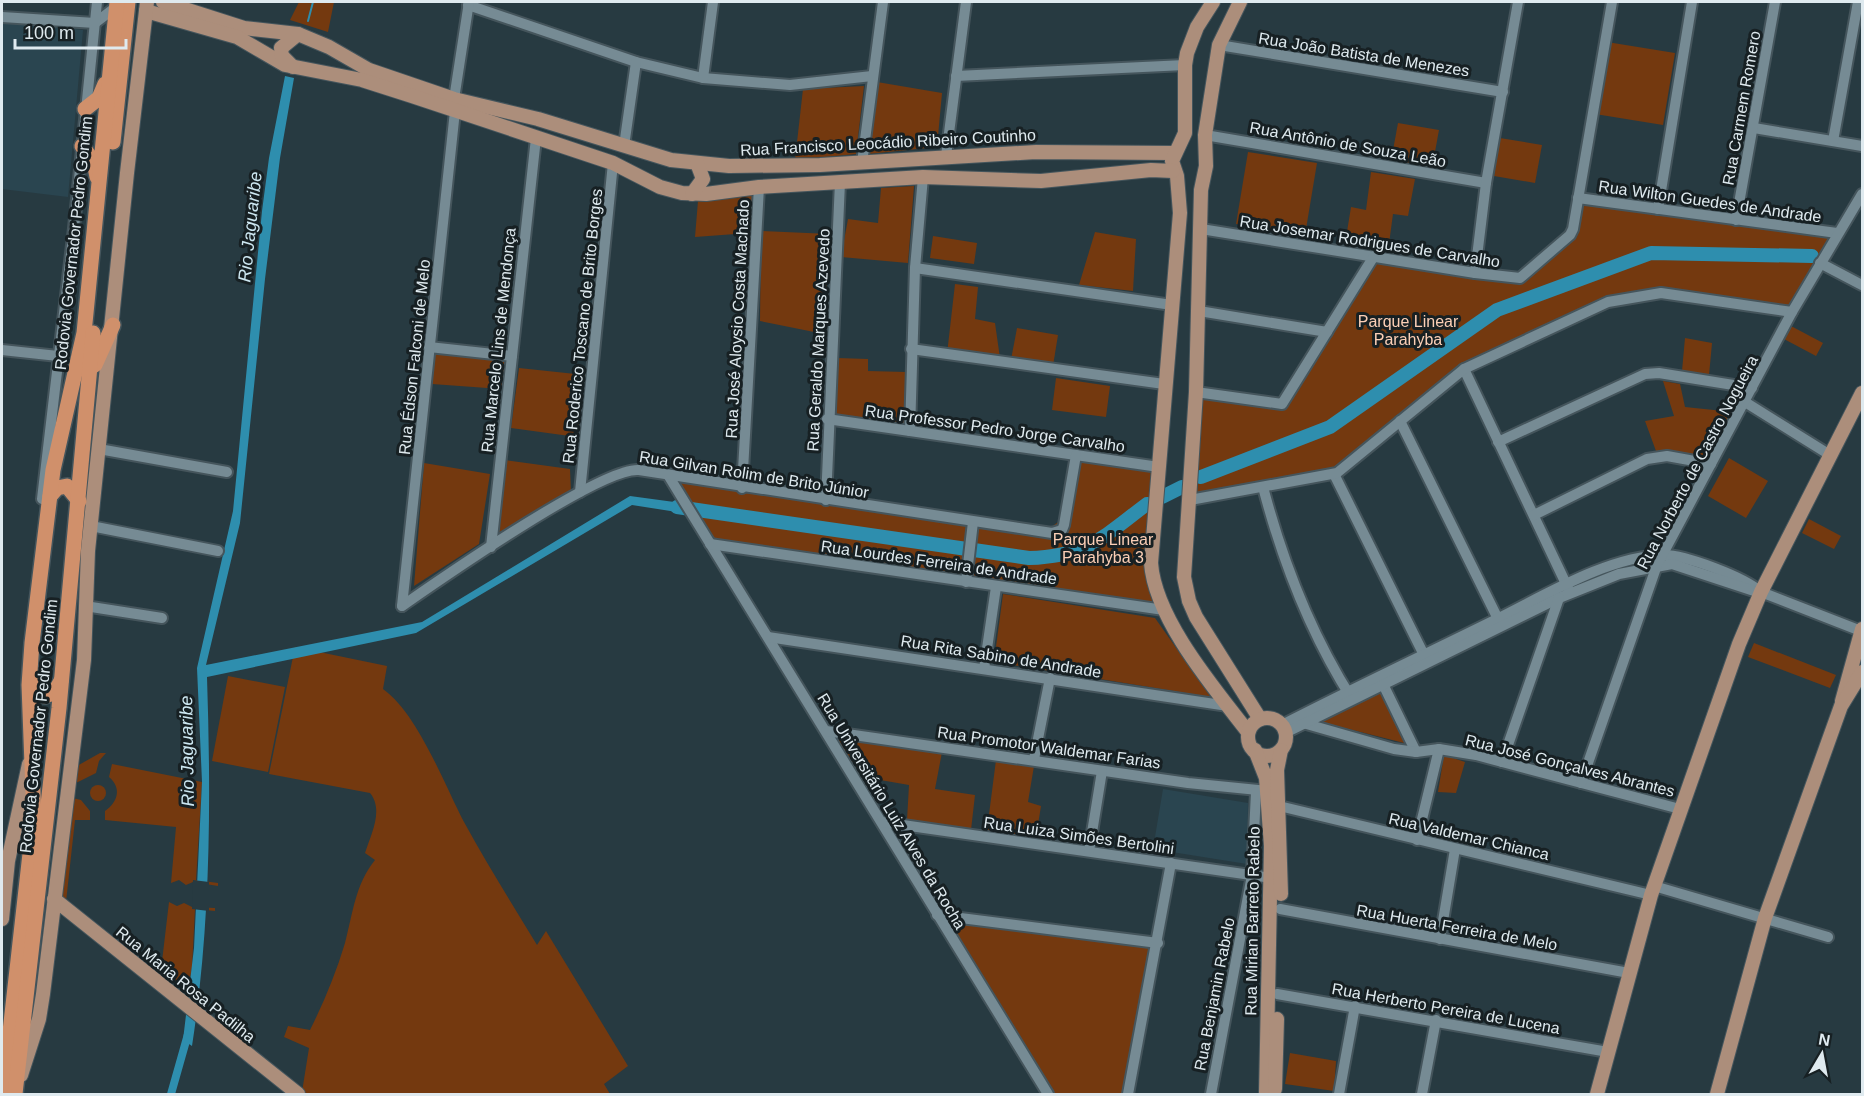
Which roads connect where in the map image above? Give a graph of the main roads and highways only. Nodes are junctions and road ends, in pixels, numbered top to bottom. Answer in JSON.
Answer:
{"nodes":[{"id":1,"x":163,"y":2,"type":"edge"},
{"id":2,"x":1213,"y":2,"type":"edge"},
{"id":3,"x":1240,"y":2,"type":"edge"},
{"id":4,"x":120,"y":3,"type":"edge"},
{"id":5,"x":147,"y":6,"type":"edge"},
{"id":6,"x":298,"y":34,"type":"junction"},
{"id":7,"x":293,"y":67,"type":"junction"},
{"id":8,"x":109,"y":76,"type":"junction"},
{"id":9,"x":454,"y":105,"type":"junction"},
{"id":10,"x":85,"y":109,"type":"road end"},
{"id":11,"x":82,"y":146,"type":"road end"},
{"id":12,"x":1177,"y":149,"type":"junction"},
{"id":13,"x":1204,"y":152,"type":"junction"},
{"id":14,"x":697,"y":163,"type":"junction"},
{"id":15,"x":1175,"y":173,"type":"junction"},
{"id":16,"x":1202,"y":173,"type":"junction"},
{"id":17,"x":98,"y":192,"type":"junction"},
{"id":18,"x":692,"y":194,"type":"junction"},
{"id":19,"x":113,"y":325,"type":"junction"},
{"id":20,"x":88,"y":379,"type":"junction"},
{"id":21,"x":1863,"y":393,"type":"edge"},
{"id":22,"x":50,"y":496,"type":"junction"},
{"id":23,"x":79,"y":501,"type":"junction"},
{"id":24,"x":1862,"y":630,"type":"edge"},
{"id":25,"x":1863,"y":672,"type":"edge"},
{"id":26,"x":29,"y":676,"type":"junction"},
{"id":27,"x":61,"y":680,"type":"junction"},
{"id":28,"x":1841,"y":706,"type":"junction"},
{"id":29,"x":1260,"y":719,"type":"junction"},
{"id":30,"x":1248,"y":732,"type":"junction"},
{"id":31,"x":1255,"y":750,"type":"junction"},
{"id":32,"x":1281,"y":750,"type":"junction"},
{"id":33,"x":30,"y":756,"type":"junction"},
{"id":34,"x":4,"y":860,"type":"edge"},
{"id":35,"x":54,"y":899,"type":"junction"},
{"id":36,"x":2,"y":919,"type":"edge"},
{"id":37,"x":7,"y":1091,"type":"edge"},
{"id":38,"x":298,"y":1095,"type":"edge"},
{"id":39,"x":1266,"y":1095,"type":"edge"},
{"id":40,"x":1275,"y":1095,"type":"edge"},
{"id":41,"x":1597,"y":1095,"type":"edge"},
{"id":42,"x":1717,"y":1095,"type":"edge"}],
"edges":[{"from":1,"to":6,"type":"main road","name":"Rua Francisco Leocádio Ribeiro Coutinho"},
{"from":2,"to":12,"type":"main road"},
{"from":3,"to":13,"type":"main road"},
{"from":4,"to":8,"type":"highway","name":"Rodovia Governador Pedro Gondim"},
{"from":4,"to":20,"type":"highway","name":"Rodovia Governador Pedro Gondim"},
{"from":5,"to":7,"type":"main road","name":"Rua Francisco Leocádio Ribeiro Coutinho"},
{"from":5,"to":19,"type":"main road"},
{"from":6,"to":7,"type":"main road"},
{"from":6,"to":9,"type":"main road","name":"Rua Francisco Leocádio Ribeiro Coutinho"},
{"from":7,"to":9,"type":"main road","name":"Rua Francisco Leocádio Ribeiro Coutinho"},
{"from":8,"to":10,"type":"highway"},
{"from":8,"to":17,"type":"highway","name":"Rodovia Governador Pedro Gondim"},
{"from":9,"to":14,"type":"main road","name":"Rua Francisco Leocádio Ribeiro Coutinho"},
{"from":9,"to":18,"type":"main road","name":"Rua Francisco Leocádio Ribeiro Coutinho"},
{"from":11,"to":17,"type":"highway"},
{"from":12,"to":13,"type":"main road"},
{"from":12,"to":14,"type":"main road","name":"Rua Francisco Leocádio Ribeiro Coutinho"},
{"from":12,"to":15,"type":"main road"},
{"from":13,"to":16,"type":"main road"},
{"from":14,"to":18,"type":"main road"},
{"from":15,"to":16,"type":"main road"},
{"from":15,"to":18,"type":"main road","name":"Rua Francisco Leocádio Ribeiro Coutinho"},
{"from":15,"to":30,"type":"main road"},
{"from":16,"to":29,"type":"main road"},
{"from":17,"to":22,"type":"highway","name":"Rodovia Governador Pedro Gondim"},
{"from":19,"to":20,"type":"highway"},
{"from":19,"to":35,"type":"main road"},
{"from":20,"to":23,"type":"highway","name":"Rodovia Governador Pedro Gondim"},
{"from":21,"to":41,"type":"main road"},
{"from":22,"to":23,"type":"highway"},
{"from":22,"to":26,"type":"highway","name":"Rodovia Governador Pedro Gondim"},
{"from":23,"to":27,"type":"highway","name":"Rodovia Governador Pedro Gondim"},
{"from":24,"to":28,"type":"main road"},
{"from":25,"to":28,"type":"main road"},
{"from":26,"to":27,"type":"highway"},
{"from":26,"to":33,"type":"highway","name":"Rodovia Governador Pedro Gondim"},
{"from":27,"to":37,"type":"highway","name":"Rodovia Governador Pedro Gondim"},
{"from":28,"to":42,"type":"main road"},
{"from":29,"to":30,"type":"main road"},
{"from":29,"to":32,"type":"main road"},
{"from":30,"to":31,"type":"main road"},
{"from":31,"to":32,"type":"main road"},
{"from":31,"to":39,"type":"main road","name":"Rua Mirian Barreto Rabelo"},
{"from":32,"to":40,"type":"main road","name":"Rua Mirian Barreto Rabelo"},
{"from":33,"to":34,"type":"main road"},
{"from":33,"to":37,"type":"highway","name":"Rodovia Governador Pedro Gondim"},
{"from":34,"to":36,"type":"main road"},
{"from":35,"to":37,"type":"main road"},
{"from":35,"to":38,"type":"main road","name":"Rua Maria Rosa Padilha"}]}
